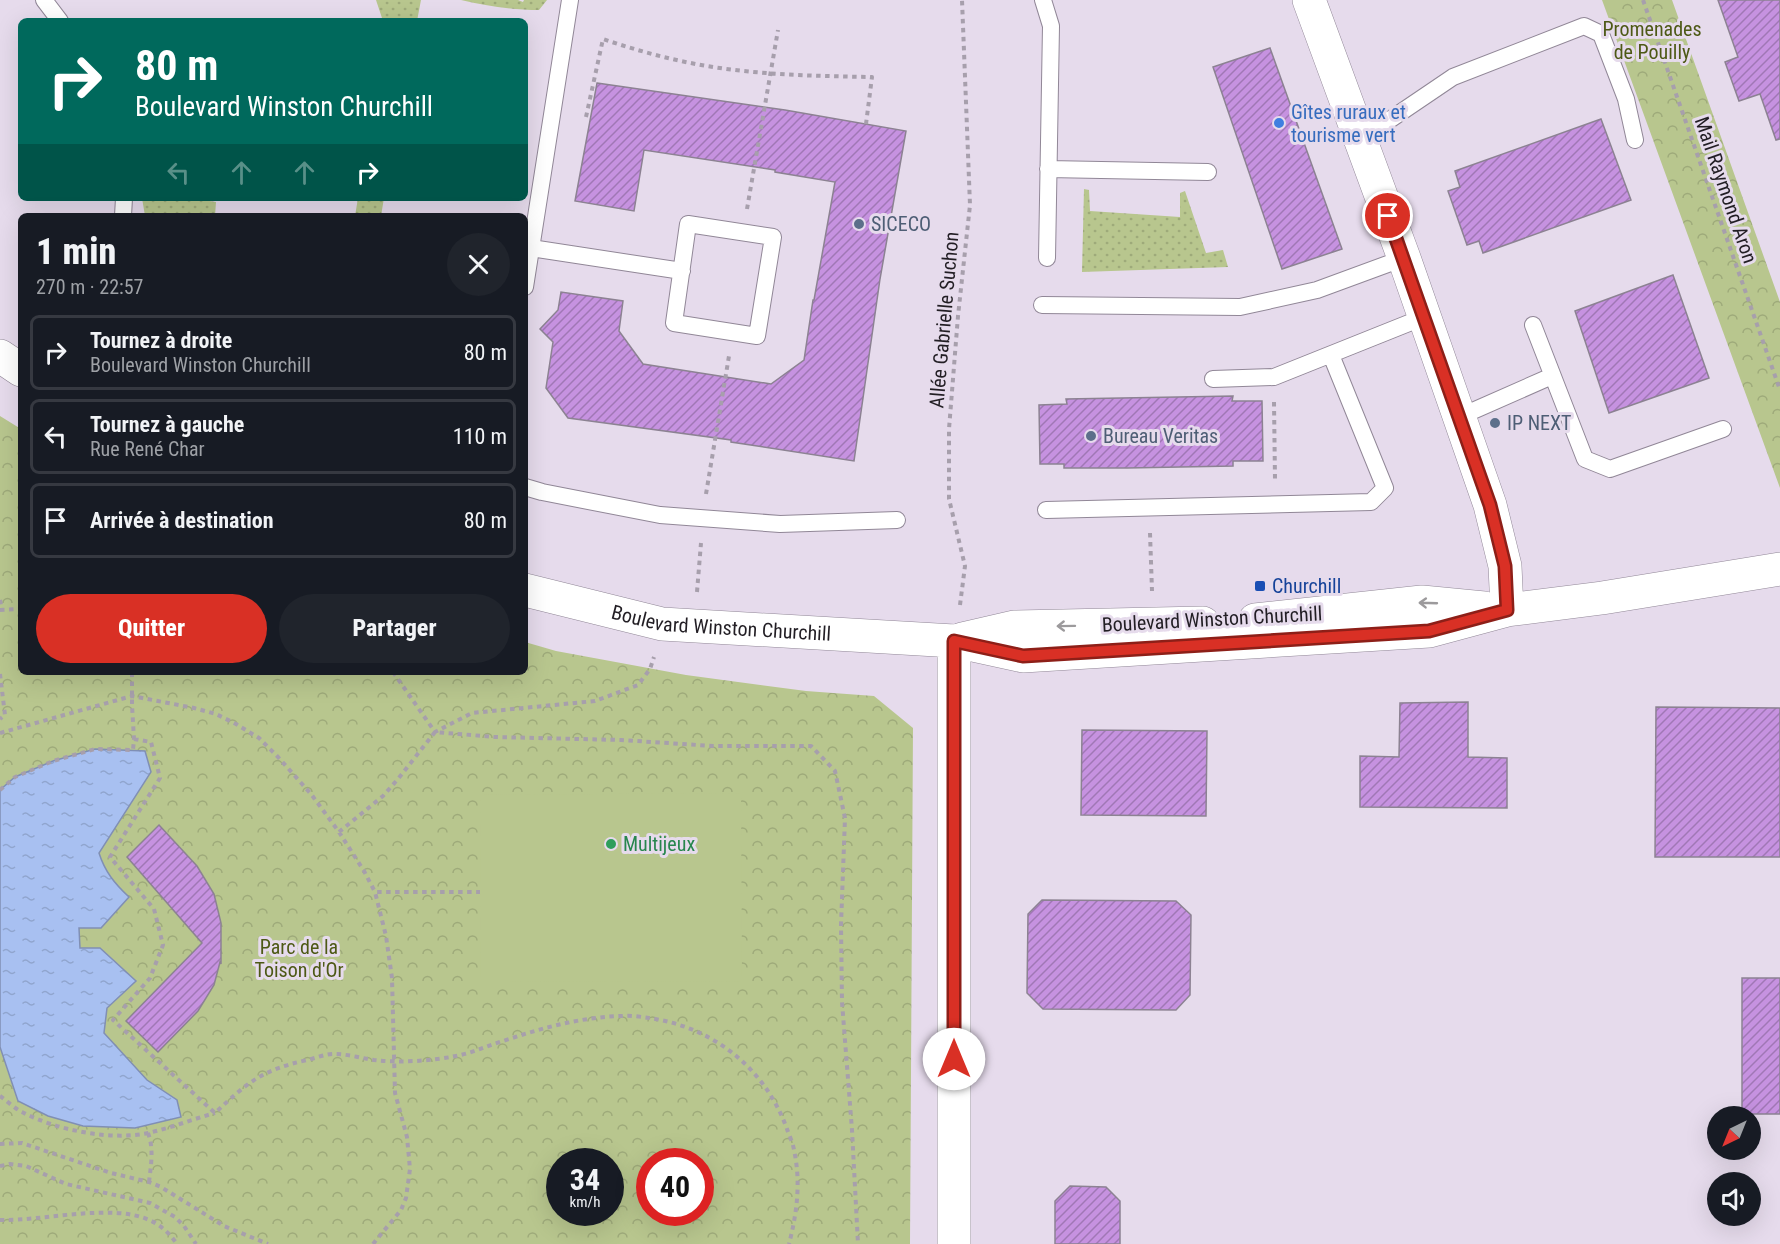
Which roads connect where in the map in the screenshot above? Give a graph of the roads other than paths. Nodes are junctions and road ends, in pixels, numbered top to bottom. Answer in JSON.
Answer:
{"nodes":[{"id":1,"x":44,"y":0,"type":"edge"},
{"id":2,"x":570,"y":0,"type":"edge"},
{"id":3,"x":1044,"y":0,"type":"edge"},
{"id":4,"x":1309,"y":0,"type":"edge"},
{"id":5,"x":58,"y":18,"type":"edge"},
{"id":6,"x":1356,"y":130,"type":"junction"},
{"id":7,"x":1635,"y":140,"type":"dead end"},
{"id":8,"x":1048,"y":169,"type":"junction"},
{"id":9,"x":1208,"y":172,"type":"dead end"},
{"id":10,"x":531,"y":248,"type":"junction"},
{"id":11,"x":1047,"y":258,"type":"dead end"},
{"id":12,"x":1404,"y":258,"type":"junction"},
{"id":13,"x":528,"y":267,"type":"edge"},
{"id":14,"x":681,"y":270,"type":"junction"},
{"id":15,"x":1042,"y":305,"type":"dead end"},
{"id":16,"x":1424,"y":317,"type":"junction"},
{"id":17,"x":1533,"y":325,"type":"dead end"},
{"id":18,"x":1330,"y":355,"type":"junction"},
{"id":19,"x":0,"y":356,"type":"edge"},
{"id":20,"x":18,"y":367,"type":"edge"},
{"id":21,"x":1552,"y":376,"type":"junction"},
{"id":22,"x":1213,"y":379,"type":"dead end"},
{"id":23,"x":1459,"y":417,"type":"junction"},
{"id":24,"x":1723,"y":429,"type":"dead end"},
{"id":25,"x":528,"y":488,"type":"edge"},
{"id":26,"x":1046,"y":510,"type":"dead end"},
{"id":27,"x":897,"y":520,"type":"dead end"},
{"id":28,"x":1780,"y":569,"type":"edge"},
{"id":29,"x":528,"y":591,"type":"edge"},
{"id":30,"x":1507,"y":610,"type":"junction"},
{"id":31,"x":954,"y":641,"type":"junction"},
{"id":32,"x":954,"y":1244,"type":"edge"}],
"edges":[{"from":1,"to":5,"type":"lane"},
{"from":2,"to":10,"type":"lane"},
{"from":3,"to":8,"type":"lane"},
{"from":4,"to":6,"type":"street"},
{"from":6,"to":7,"type":"lane"},
{"from":6,"to":12,"type":"street"},
{"from":8,"to":9,"type":"lane"},
{"from":8,"to":11,"type":"lane"},
{"from":10,"to":13,"type":"lane"},
{"from":10,"to":14,"type":"lane"},
{"from":12,"to":15,"type":"lane"},
{"from":12,"to":16,"type":"street"},
{"from":14,"to":14,"type":"lane"},
{"from":16,"to":18,"type":"lane"},
{"from":16,"to":23,"type":"street"},
{"from":17,"to":21,"type":"lane"},
{"from":18,"to":22,"type":"lane"},
{"from":18,"to":26,"type":"lane"},
{"from":19,"to":20,"type":"street"},
{"from":21,"to":23,"type":"lane"},
{"from":21,"to":24,"type":"lane"},
{"from":23,"to":30,"type":"street"},
{"from":25,"to":27,"type":"lane"},
{"from":28,"to":30,"type":"street","name":"Boulevard Winston Churchill"},
{"from":29,"to":31,"type":"street","name":"Boulevard Winston Churchill"},
{"from":30,"to":31,"type":"street","name":"Boulevard Winston Churchill","one_way":true},
{"from":30,"to":31,"type":"street","name":"Boulevard Winston Churchill"},
{"from":31,"to":32,"type":"street"}]}
